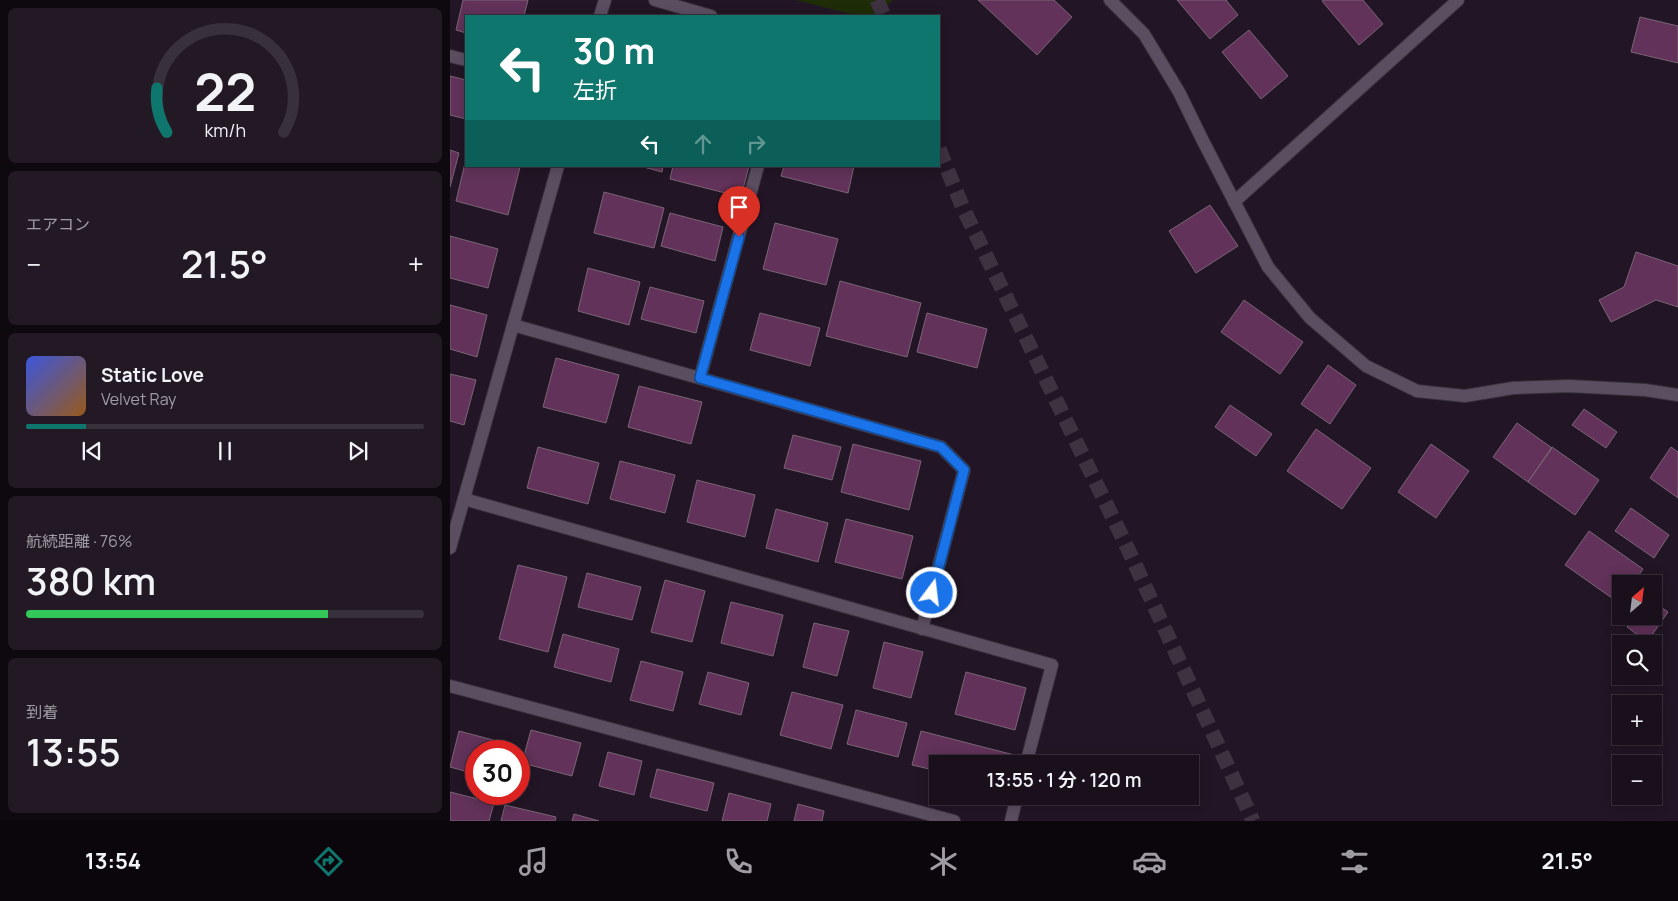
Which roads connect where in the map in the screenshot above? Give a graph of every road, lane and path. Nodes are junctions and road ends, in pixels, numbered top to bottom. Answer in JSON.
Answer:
{"nodes":[{"id":1,"x":605,"y":0,"type":"edge"},
{"id":2,"x":655,"y":0,"type":"edge"},
{"id":3,"x":1110,"y":0,"type":"edge"},
{"id":4,"x":1458,"y":0,"type":"edge"},
{"id":5,"x":600,"y":15,"type":"edge"},
{"id":6,"x":708,"y":15,"type":"edge"},
{"id":7,"x":450,"y":56,"type":"edge"},
{"id":8,"x":465,"y":60,"type":"edge"},
{"id":9,"x":558,"y":167,"type":"edge"},
{"id":10,"x":758,"y":167,"type":"edge"},
{"id":11,"x":1234,"y":202,"type":"junction"},
{"id":12,"x":514,"y":325,"type":"junction"},
{"id":13,"x":700,"y":378,"type":"junction"},
{"id":14,"x":1678,"y":395,"type":"edge"},
{"id":15,"x":464,"y":499,"type":"junction"},
{"id":16,"x":450,"y":548,"type":"edge"},
{"id":17,"x":922,"y":628,"type":"junction"},
{"id":18,"x":450,"y":686,"type":"edge"},
{"id":19,"x":1028,"y":755,"type":"edge"},
{"id":20,"x":1015,"y":805,"type":"edge"},
{"id":21,"x":954,"y":821,"type":"edge"},
{"id":22,"x":1011,"y":821,"type":"edge"}],
"edges":[{"from":1,"to":5,"type":"street"},
{"from":2,"to":6,"type":"street"},
{"from":3,"to":11,"type":"street"},
{"from":4,"to":11,"type":"street"},
{"from":7,"to":8,"type":"street"},
{"from":9,"to":12,"type":"street"},
{"from":10,"to":13,"type":"street"},
{"from":11,"to":14,"type":"street"},
{"from":12,"to":13,"type":"street"},
{"from":12,"to":15,"type":"street"},
{"from":13,"to":17,"type":"street"},
{"from":15,"to":16,"type":"street"},
{"from":15,"to":17,"type":"street"},
{"from":17,"to":19,"type":"street"},
{"from":18,"to":21,"type":"street"},
{"from":20,"to":22,"type":"street"}]}
